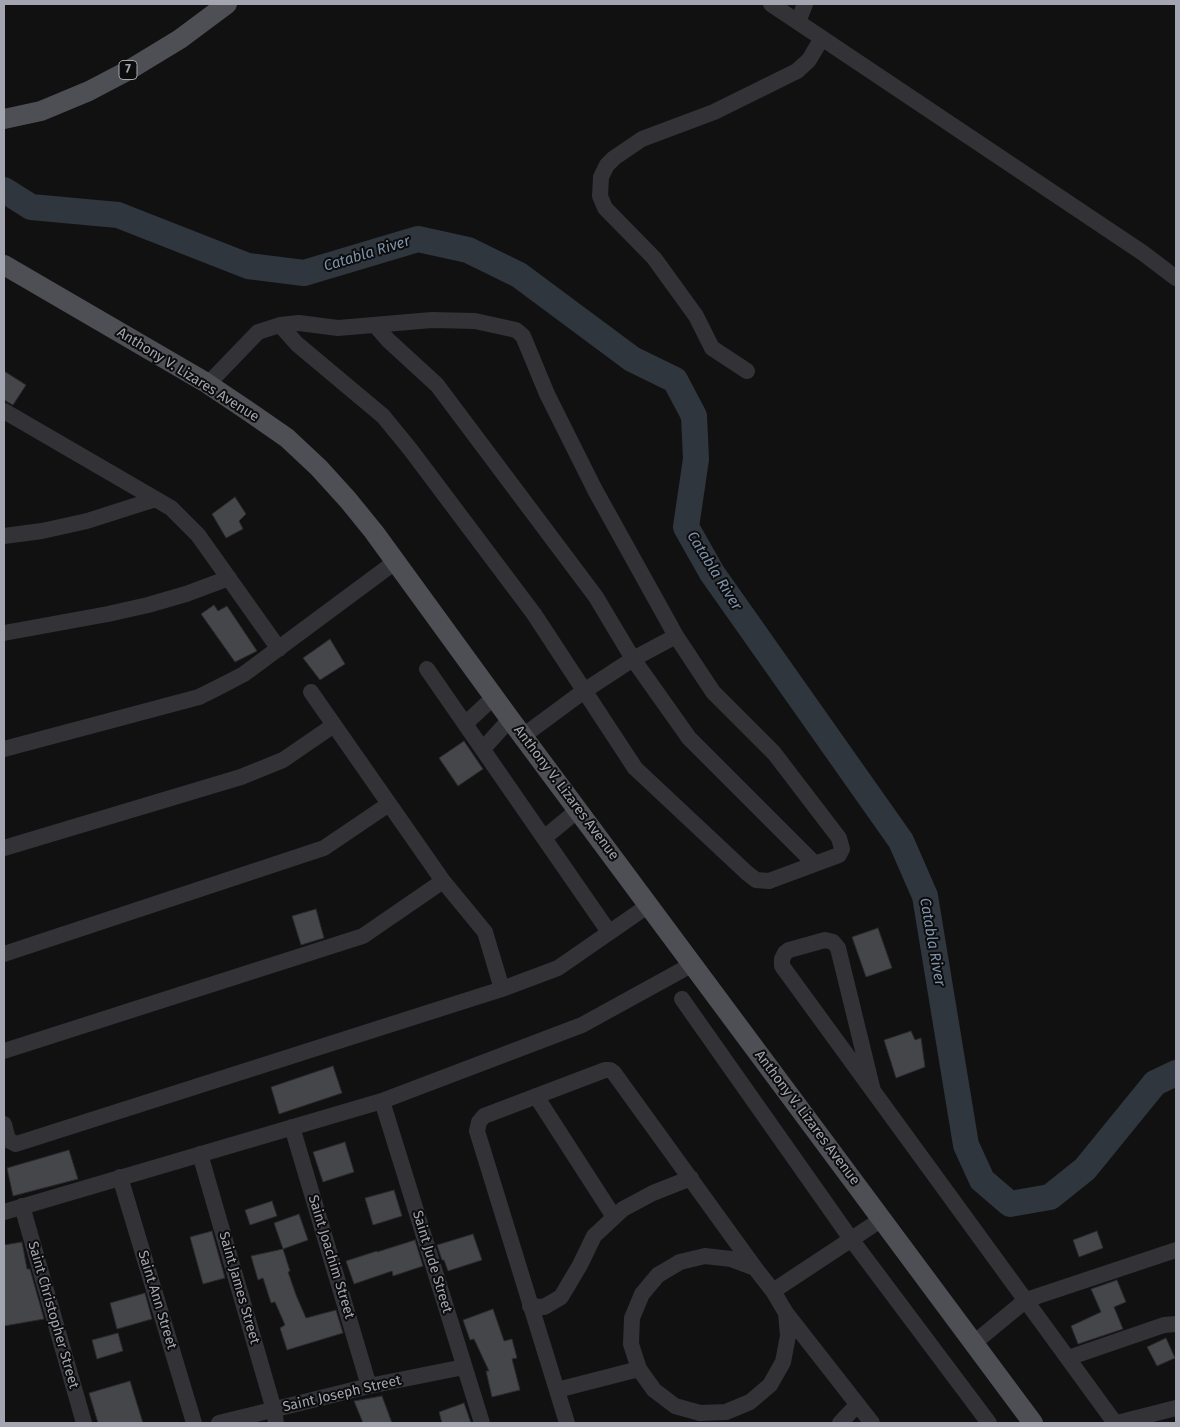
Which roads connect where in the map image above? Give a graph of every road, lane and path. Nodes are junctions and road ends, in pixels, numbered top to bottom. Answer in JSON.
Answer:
{"nodes":[{"id":1,"x":227,"y":4,"type":"edge"},
{"id":2,"x":771,"y":4,"type":"edge"},
{"id":3,"x":805,"y":4,"type":"edge"},
{"id":4,"x":798,"y":22,"type":"junction"},
{"id":5,"x":822,"y":38,"type":"junction"},
{"id":6,"x":11,"y":118,"type":"edge"},
{"id":7,"x":4,"y":265,"type":"edge"},
{"id":8,"x":1176,"y":278,"type":"edge"},
{"id":9,"x":280,"y":325,"type":"junction"},
{"id":10,"x":375,"y":325,"type":"junction"},
{"id":11,"x":747,"y":371,"type":"dead end"},
{"id":12,"x":208,"y":384,"type":"junction"},
{"id":13,"x":4,"y":411,"type":"edge"},
{"id":14,"x":156,"y":499,"type":"junction"},
{"id":15,"x":4,"y":536,"type":"edge"},
{"id":16,"x":395,"y":562,"type":"junction"},
{"id":17,"x":229,"y":578,"type":"junction"},
{"id":18,"x":4,"y":633,"type":"edge"},
{"id":19,"x":676,"y":636,"type":"junction"},
{"id":20,"x":279,"y":649,"type":"junction"},
{"id":21,"x":633,"y":659,"type":"junction"},
{"id":22,"x":427,"y":669,"type":"dead end"},
{"id":23,"x":584,"y":691,"type":"junction"},
{"id":24,"x":311,"y":692,"type":"dead end"},
{"id":25,"x":494,"y":697,"type":"junction"},
{"id":26,"x":510,"y":719,"type":"junction"},
{"id":27,"x":465,"y":724,"type":"junction"},
{"id":28,"x":334,"y":725,"type":"junction"},
{"id":29,"x":523,"y":736,"type":"junction"},
{"id":30,"x":4,"y":749,"type":"edge"},
{"id":31,"x":482,"y":749,"type":"junction"},
{"id":32,"x":389,"y":804,"type":"junction"},
{"id":33,"x":578,"y":810,"type":"junction"},
{"id":34,"x":544,"y":838,"type":"junction"},
{"id":35,"x":4,"y":848,"type":"edge"},
{"id":36,"x":814,"y":863,"type":"junction"},
{"id":37,"x":443,"y":881,"type":"junction"},
{"id":38,"x":649,"y":905,"type":"junction"},
{"id":39,"x":609,"y":932,"type":"junction"},
{"id":40,"x":4,"y":954,"type":"edge"},
{"id":41,"x":693,"y":964,"type":"junction"},
{"id":42,"x":502,"y":989,"type":"junction"},
{"id":43,"x":682,"y":999,"type":"dead end"},
{"id":44,"x":4,"y":1051,"type":"edge"},
{"id":45,"x":873,"y":1091,"type":"junction"},
{"id":46,"x":536,"y":1096,"type":"junction"},
{"id":47,"x":382,"y":1101,"type":"junction"},
{"id":48,"x":4,"y":1124,"type":"edge"},
{"id":49,"x":292,"y":1127,"type":"junction"},
{"id":50,"x":200,"y":1154,"type":"junction"},
{"id":51,"x":120,"y":1177,"type":"junction"},
{"id":52,"x":691,"y":1178,"type":"junction"},
{"id":53,"x":22,"y":1206,"type":"junction"},
{"id":54,"x":4,"y":1212,"type":"edge"},
{"id":55,"x":614,"y":1217,"type":"junction"},
{"id":56,"x":882,"y":1219,"type":"junction"},
{"id":57,"x":851,"y":1239,"type":"junction"},
{"id":58,"x":1176,"y":1250,"type":"edge"},
{"id":59,"x":755,"y":1268,"type":"junction"},
{"id":60,"x":773,"y":1290,"type":"junction"},
{"id":61,"x":1026,"y":1300,"type":"junction"},
{"id":62,"x":530,"y":1306,"type":"junction"},
{"id":63,"x":786,"y":1312,"type":"junction"},
{"id":64,"x":1176,"y":1324,"type":"edge"},
{"id":65,"x":974,"y":1342,"type":"junction"},
{"id":66,"x":1068,"y":1358,"type":"junction"},
{"id":67,"x":464,"y":1367,"type":"junction"},
{"id":68,"x":639,"y":1369,"type":"junction"},
{"id":69,"x":370,"y":1386,"type":"junction"},
{"id":70,"x":557,"y":1390,"type":"junction"},
{"id":71,"x":857,"y":1405,"type":"junction"},
{"id":72,"x":1176,"y":1408,"type":"edge"},
{"id":73,"x":275,"y":1416,"type":"edge"},
{"id":74,"x":84,"y":1423,"type":"edge"},
{"id":75,"x":194,"y":1423,"type":"edge"},
{"id":76,"x":219,"y":1423,"type":"edge"},
{"id":77,"x":482,"y":1423,"type":"edge"},
{"id":78,"x":567,"y":1423,"type":"edge"},
{"id":79,"x":840,"y":1423,"type":"edge"},
{"id":80,"x":872,"y":1423,"type":"edge"},
{"id":81,"x":989,"y":1423,"type":"edge"},
{"id":82,"x":1033,"y":1423,"type":"edge"},
{"id":83,"x":1116,"y":1423,"type":"edge"}],
"edges":[{"from":1,"to":6,"type":"main road","number":"7"},
{"from":2,"to":4,"type":"street"},
{"from":3,"to":4,"type":"street"},
{"from":4,"to":5,"type":"street"},
{"from":5,"to":8,"type":"street"},
{"from":5,"to":11,"type":"street"},
{"from":7,"to":12,"type":"main road","name":"Anthony V. Lizares Avenue"},
{"from":9,"to":10,"type":"street"},
{"from":9,"to":12,"type":"street"},
{"from":9,"to":23,"type":"street"},
{"from":10,"to":19,"type":"street"},
{"from":10,"to":21,"type":"street"},
{"from":12,"to":16,"type":"main road","name":"Anthony V. Lizares Avenue"},
{"from":13,"to":14,"type":"street"},
{"from":14,"to":15,"type":"street"},
{"from":14,"to":17,"type":"street"},
{"from":16,"to":20,"type":"street"},
{"from":16,"to":25,"type":"main road","name":"Anthony V. Lizares Avenue"},
{"from":17,"to":18,"type":"street"},
{"from":17,"to":20,"type":"street"},
{"from":19,"to":21,"type":"street"},
{"from":19,"to":36,"type":"street"},
{"from":20,"to":30,"type":"street"},
{"from":21,"to":23,"type":"street"},
{"from":21,"to":36,"type":"street"},
{"from":22,"to":27,"type":"street"},
{"from":23,"to":29,"type":"street"},
{"from":23,"to":36,"type":"street"},
{"from":24,"to":28,"type":"street"},
{"from":25,"to":26,"type":"main road","name":"Anthony V. Lizares Avenue"},
{"from":25,"to":27,"type":"street"},
{"from":26,"to":29,"type":"main road","name":"Anthony V. Lizares Avenue"},
{"from":26,"to":31,"type":"street"},
{"from":27,"to":31,"type":"street"},
{"from":28,"to":32,"type":"street"},
{"from":28,"to":35,"type":"street"},
{"from":29,"to":33,"type":"main road","name":"Anthony V. Lizares Avenue"},
{"from":31,"to":34,"type":"street"},
{"from":32,"to":37,"type":"street"},
{"from":32,"to":40,"type":"street"},
{"from":33,"to":34,"type":"street"},
{"from":33,"to":38,"type":"main road","name":"Anthony V. Lizares Avenue"},
{"from":34,"to":39,"type":"street"},
{"from":37,"to":42,"type":"street"},
{"from":37,"to":44,"type":"street"},
{"from":38,"to":39,"type":"street"},
{"from":38,"to":41,"type":"main road","name":"Anthony V. Lizares Avenue"},
{"from":39,"to":42,"type":"street"},
{"from":41,"to":47,"type":"street"},
{"from":41,"to":56,"type":"main road","name":"Anthony V. Lizares Avenue"},
{"from":42,"to":48,"type":"street"},
{"from":43,"to":57,"type":"street"},
{"from":45,"to":45,"type":"street"},
{"from":45,"to":61,"type":"street"},
{"from":46,"to":52,"type":"street"},
{"from":46,"to":55,"type":"street"},
{"from":46,"to":62,"type":"street"},
{"from":47,"to":49,"type":"street"},
{"from":47,"to":67,"type":"street","name":"Saint Jude Street"},
{"from":49,"to":50,"type":"street"},
{"from":49,"to":69,"type":"street","name":"Saint Joachim Street"},
{"from":50,"to":51,"type":"street"},
{"from":50,"to":73,"type":"street","name":"Saint James Street"},
{"from":51,"to":53,"type":"street"},
{"from":51,"to":75,"type":"street","name":"Saint Ann Street"},
{"from":52,"to":55,"type":"street"},
{"from":52,"to":59,"type":"street"},
{"from":53,"to":54,"type":"street"},
{"from":53,"to":74,"type":"street","name":"Saint Christopher Street"},
{"from":55,"to":62,"type":"street"},
{"from":56,"to":57,"type":"street"},
{"from":56,"to":65,"type":"main road","name":"Anthony V. Lizares Avenue"},
{"from":57,"to":60,"type":"street"},
{"from":57,"to":81,"type":"street"},
{"from":58,"to":61,"type":"street"},
{"from":59,"to":60,"type":"street"},
{"from":59,"to":68,"type":"street"},
{"from":60,"to":63,"type":"street"},
{"from":61,"to":65,"type":"street"},
{"from":61,"to":66,"type":"street"},
{"from":62,"to":70,"type":"street"},
{"from":63,"to":68,"type":"street"},
{"from":63,"to":71,"type":"street"},
{"from":64,"to":66,"type":"street"},
{"from":65,"to":82,"type":"main road","name":"Anthony V. Lizares Avenue"},
{"from":66,"to":83,"type":"street"},
{"from":67,"to":69,"type":"street","name":"Saint Joseph Street"},
{"from":67,"to":77,"type":"street","name":"Saint Jude Street"},
{"from":68,"to":70,"type":"street"},
{"from":69,"to":73,"type":"street","name":"Saint Joseph Street"},
{"from":70,"to":78,"type":"street"},
{"from":71,"to":79,"type":"street"},
{"from":71,"to":80,"type":"street"},
{"from":72,"to":83,"type":"street"},
{"from":73,"to":76,"type":"street","name":"Saint Joseph Street"}]}
